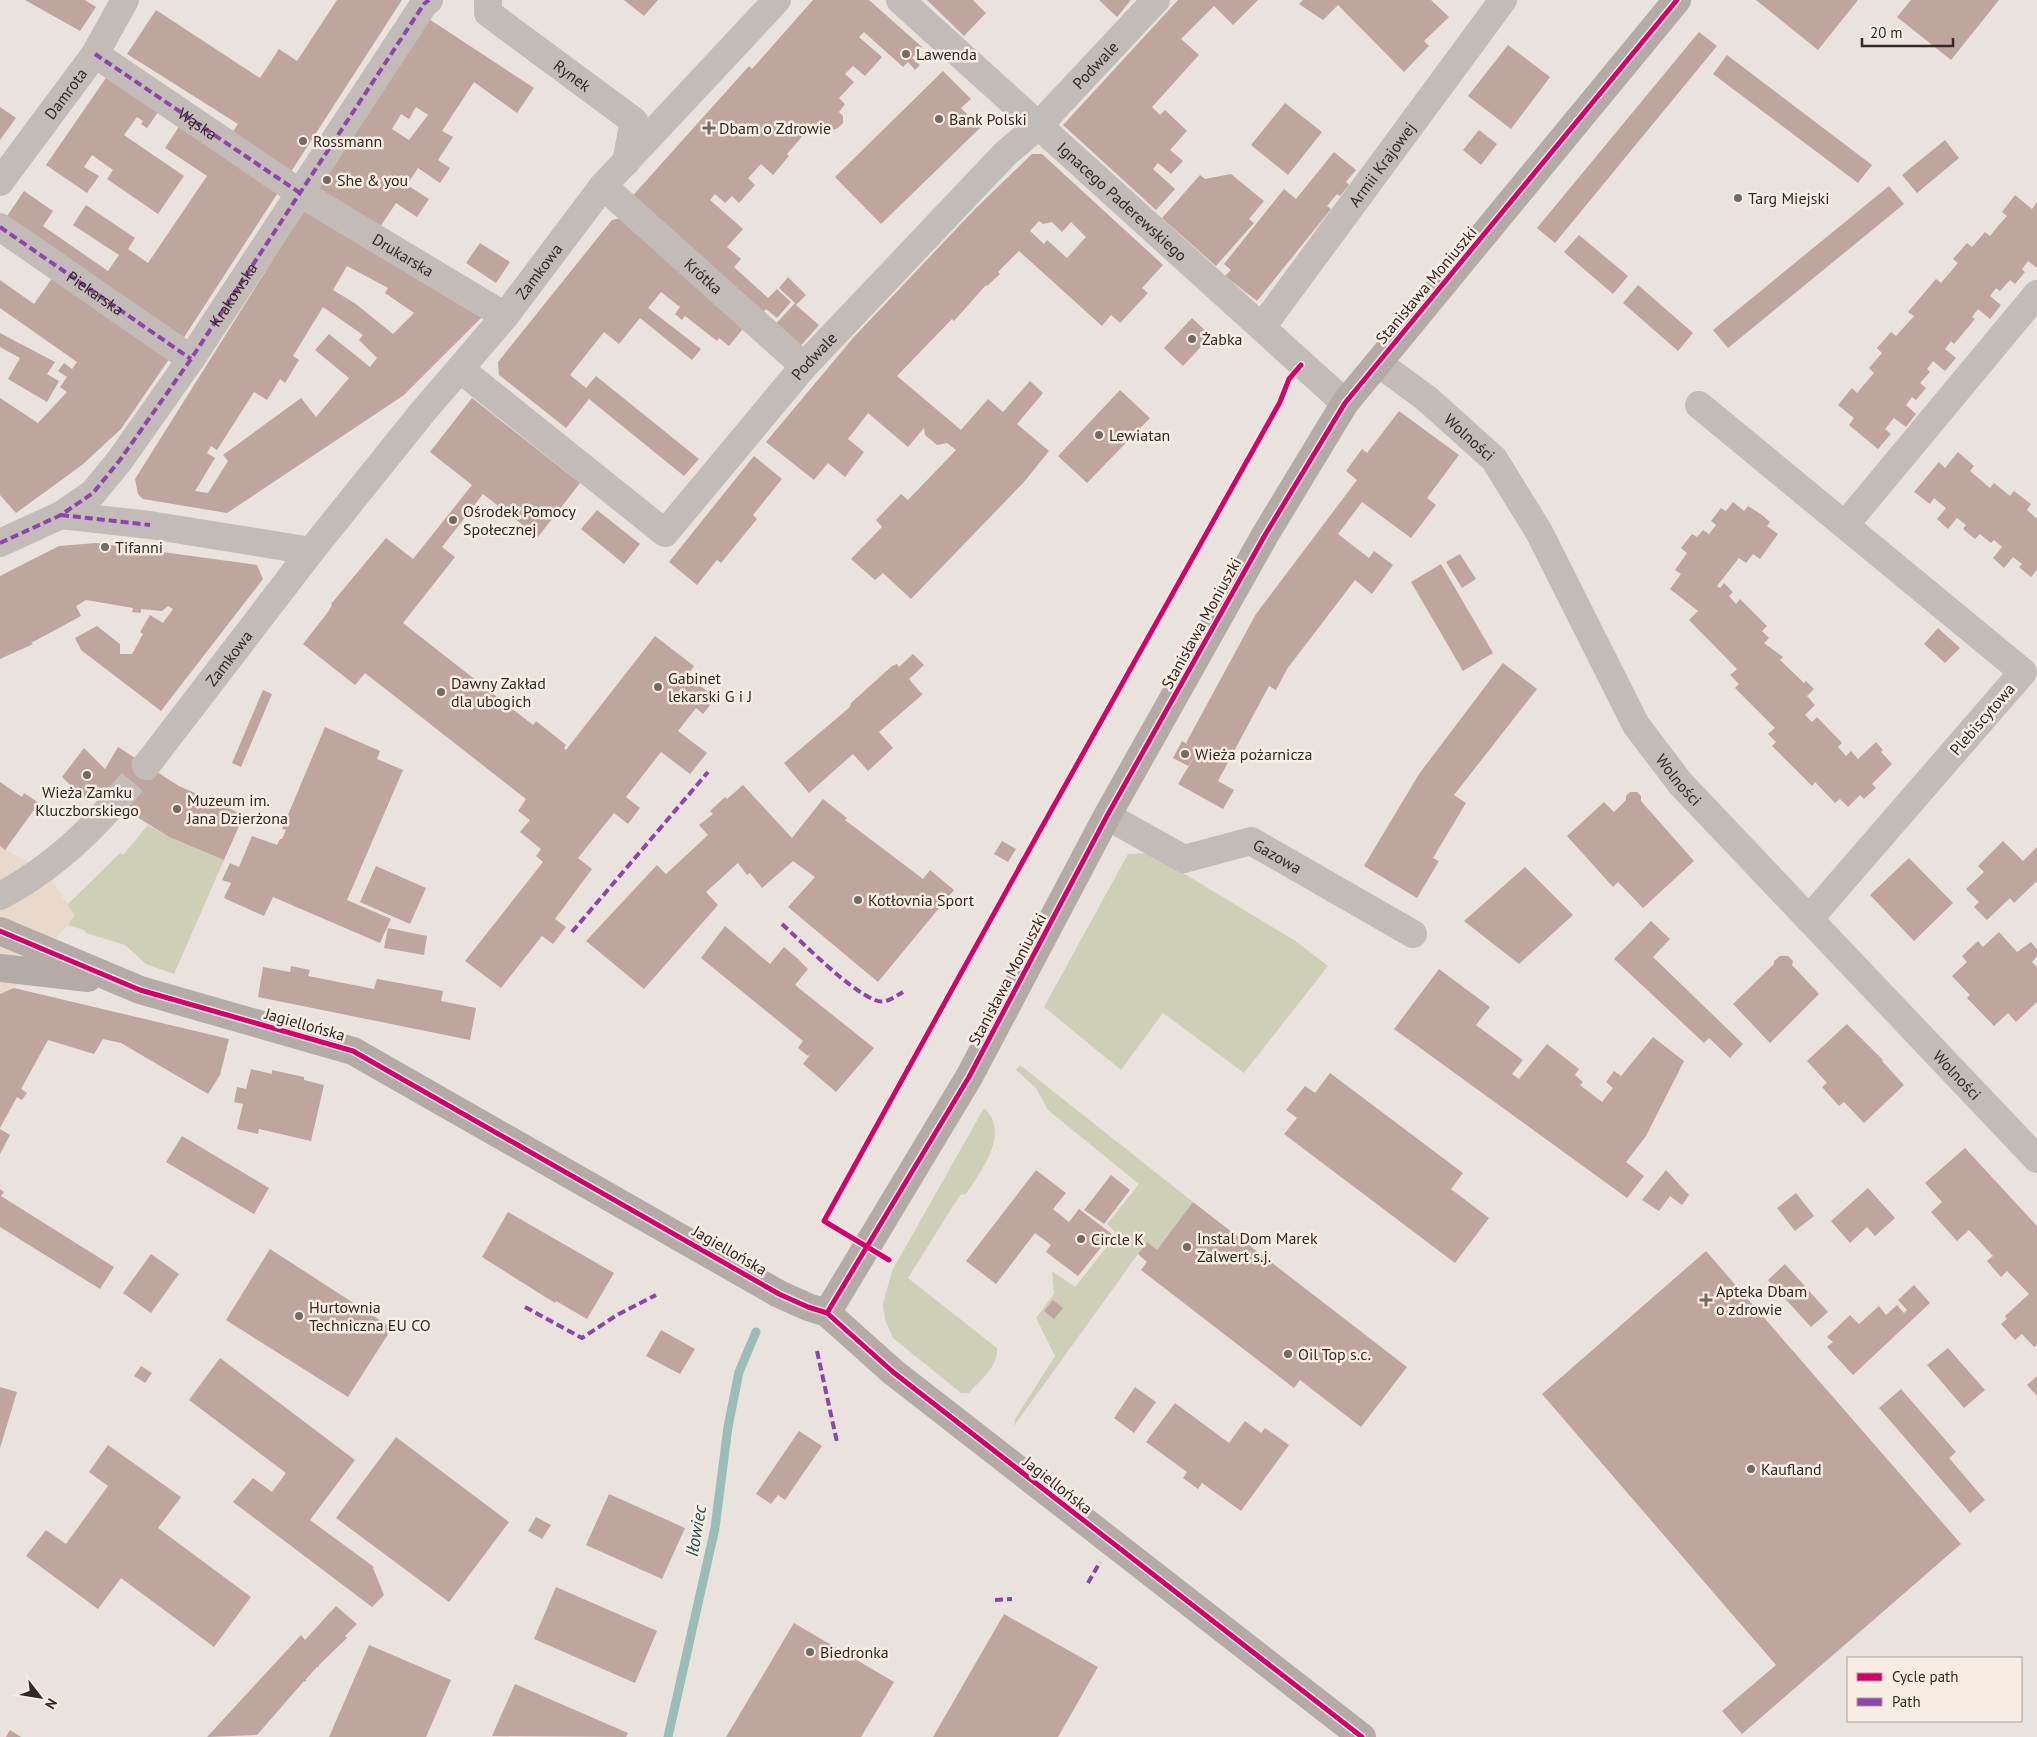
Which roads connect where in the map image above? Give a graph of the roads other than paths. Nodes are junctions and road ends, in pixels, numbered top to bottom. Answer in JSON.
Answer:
{"nodes":[{"id":1,"x":125,"y":0,"type":"edge"},
{"id":2,"x":488,"y":0,"type":"edge"},
{"id":3,"x":777,"y":0,"type":"edge"},
{"id":4,"x":900,"y":0,"type":"edge"},
{"id":5,"x":1156,"y":0,"type":"edge"},
{"id":6,"x":1502,"y":0,"type":"edge"},
{"id":7,"x":1677,"y":0,"type":"edge"},
{"id":8,"x":426,"y":2,"type":"edge"},
{"id":9,"x":95,"y":54,"type":"junction"},
{"id":10,"x":1038,"y":126,"type":"junction"},
{"id":11,"x":626,"y":162,"type":"junction"},
{"id":12,"x":0,"y":182,"type":"edge"},
{"id":13,"x":603,"y":186,"type":"junction"},
{"id":14,"x":300,"y":193,"type":"junction"},
{"id":15,"x":0,"y":227,"type":"edge"},
{"id":16,"x":2037,"y":294,"type":"edge"},
{"id":17,"x":505,"y":316,"type":"junction"},
{"id":18,"x":1262,"y":327,"type":"junction"},
{"id":19,"x":191,"y":359,"type":"junction"},
{"id":20,"x":1378,"y":363,"type":"junction"},
{"id":21,"x":804,"y":366,"type":"junction"},
{"id":22,"x":460,"y":369,"type":"junction"},
{"id":23,"x":1345,"y":403,"type":"junction"},
{"id":24,"x":1700,"y":405,"type":"dead end"},
{"id":25,"x":61,"y":515,"type":"junction"},
{"id":26,"x":1845,"y":525,"type":"junction"},
{"id":27,"x":0,"y":543,"type":"edge"},
{"id":28,"x":311,"y":551,"type":"junction"},
{"id":29,"x":146,"y":766,"type":"tunnel mouth"},
{"id":30,"x":114,"y":803,"type":"tunnel mouth"},
{"id":31,"x":1107,"y":816,"type":"junction"},
{"id":32,"x":0,"y":896,"type":"edge"},
{"id":33,"x":1809,"y":919,"type":"junction"},
{"id":34,"x":0,"y":931,"type":"edge"},
{"id":35,"x":1413,"y":934,"type":"dead end"},
{"id":36,"x":0,"y":968,"type":"edge"},
{"id":37,"x":114,"y":980,"type":"junction"},
{"id":38,"x":2037,"y":1159,"type":"edge"},
{"id":39,"x":827,"y":1313,"type":"junction"},
{"id":40,"x":1362,"y":1737,"type":"edge"}],
"edges":[{"from":1,"to":9,"type":"street","name":"Damrota"},
{"from":2,"to":11,"type":"street","name":"Rynek"},
{"from":3,"to":11,"type":"street","name":"Zamkowa"},
{"from":4,"to":10,"type":"street","name":"Ignacego Paderewskiego"},
{"from":5,"to":10,"type":"street","name":"Podwale"},
{"from":6,"to":18,"type":"street","name":"Armii Krajowej"},
{"from":7,"to":20,"type":"street","name":"Stanisława Moniuszki"},
{"from":8,"to":14,"type":"street","name":"Krakowska"},
{"from":9,"to":12,"type":"street","name":"Damrota"},
{"from":9,"to":14,"type":"street","name":"Wąska"},
{"from":10,"to":18,"type":"street","name":"Ignacego Paderewskiego"},
{"from":10,"to":21,"type":"street","name":"Podwale"},
{"from":11,"to":13,"type":"street","name":"Zamkowa"},
{"from":13,"to":17,"type":"street","name":"Zamkowa"},
{"from":13,"to":21,"type":"street","name":"Krótka"},
{"from":14,"to":17,"type":"street","name":"Drukarska"},
{"from":14,"to":19,"type":"street","name":"Krakowska"},
{"from":15,"to":19,"type":"street","name":"Piekarska"},
{"from":16,"to":26,"type":"street"},
{"from":17,"to":22,"type":"street","name":"Zamkowa"},
{"from":18,"to":23,"type":"street","name":"Ignacego Paderewskiego"},
{"from":19,"to":25,"type":"street","name":"Krakowska"},
{"from":20,"to":23,"type":"street","name":"Stanisława Moniuszki"},
{"from":20,"to":33,"type":"street","name":"Wolności"},
{"from":21,"to":22,"type":"street","name":"Podwale"},
{"from":22,"to":28,"type":"street","name":"Zamkowa"},
{"from":23,"to":31,"type":"street","name":"Stanisława Moniuszki"},
{"from":24,"to":26,"type":"street","name":"Plebiscytowa"},
{"from":25,"to":27,"type":"street","name":"Krakowska"},
{"from":25,"to":28,"type":"street"},
{"from":26,"to":33,"type":"street","name":"Plebiscytowa"},
{"from":28,"to":29,"type":"street","name":"Zamkowa"},
{"from":30,"to":32,"type":"street"},
{"from":31,"to":35,"type":"street","name":"Gazowa"},
{"from":31,"to":39,"type":"street","name":"Stanisława Moniuszki"},
{"from":33,"to":38,"type":"street","name":"Wolności"},
{"from":34,"to":37,"type":"street","name":"Jagiellońska"},
{"from":36,"to":37,"type":"street","name":"Jagiellońska"},
{"from":37,"to":39,"type":"street","name":"Jagiellońska"},
{"from":39,"to":40,"type":"street","name":"Jagiellońska"}]}
